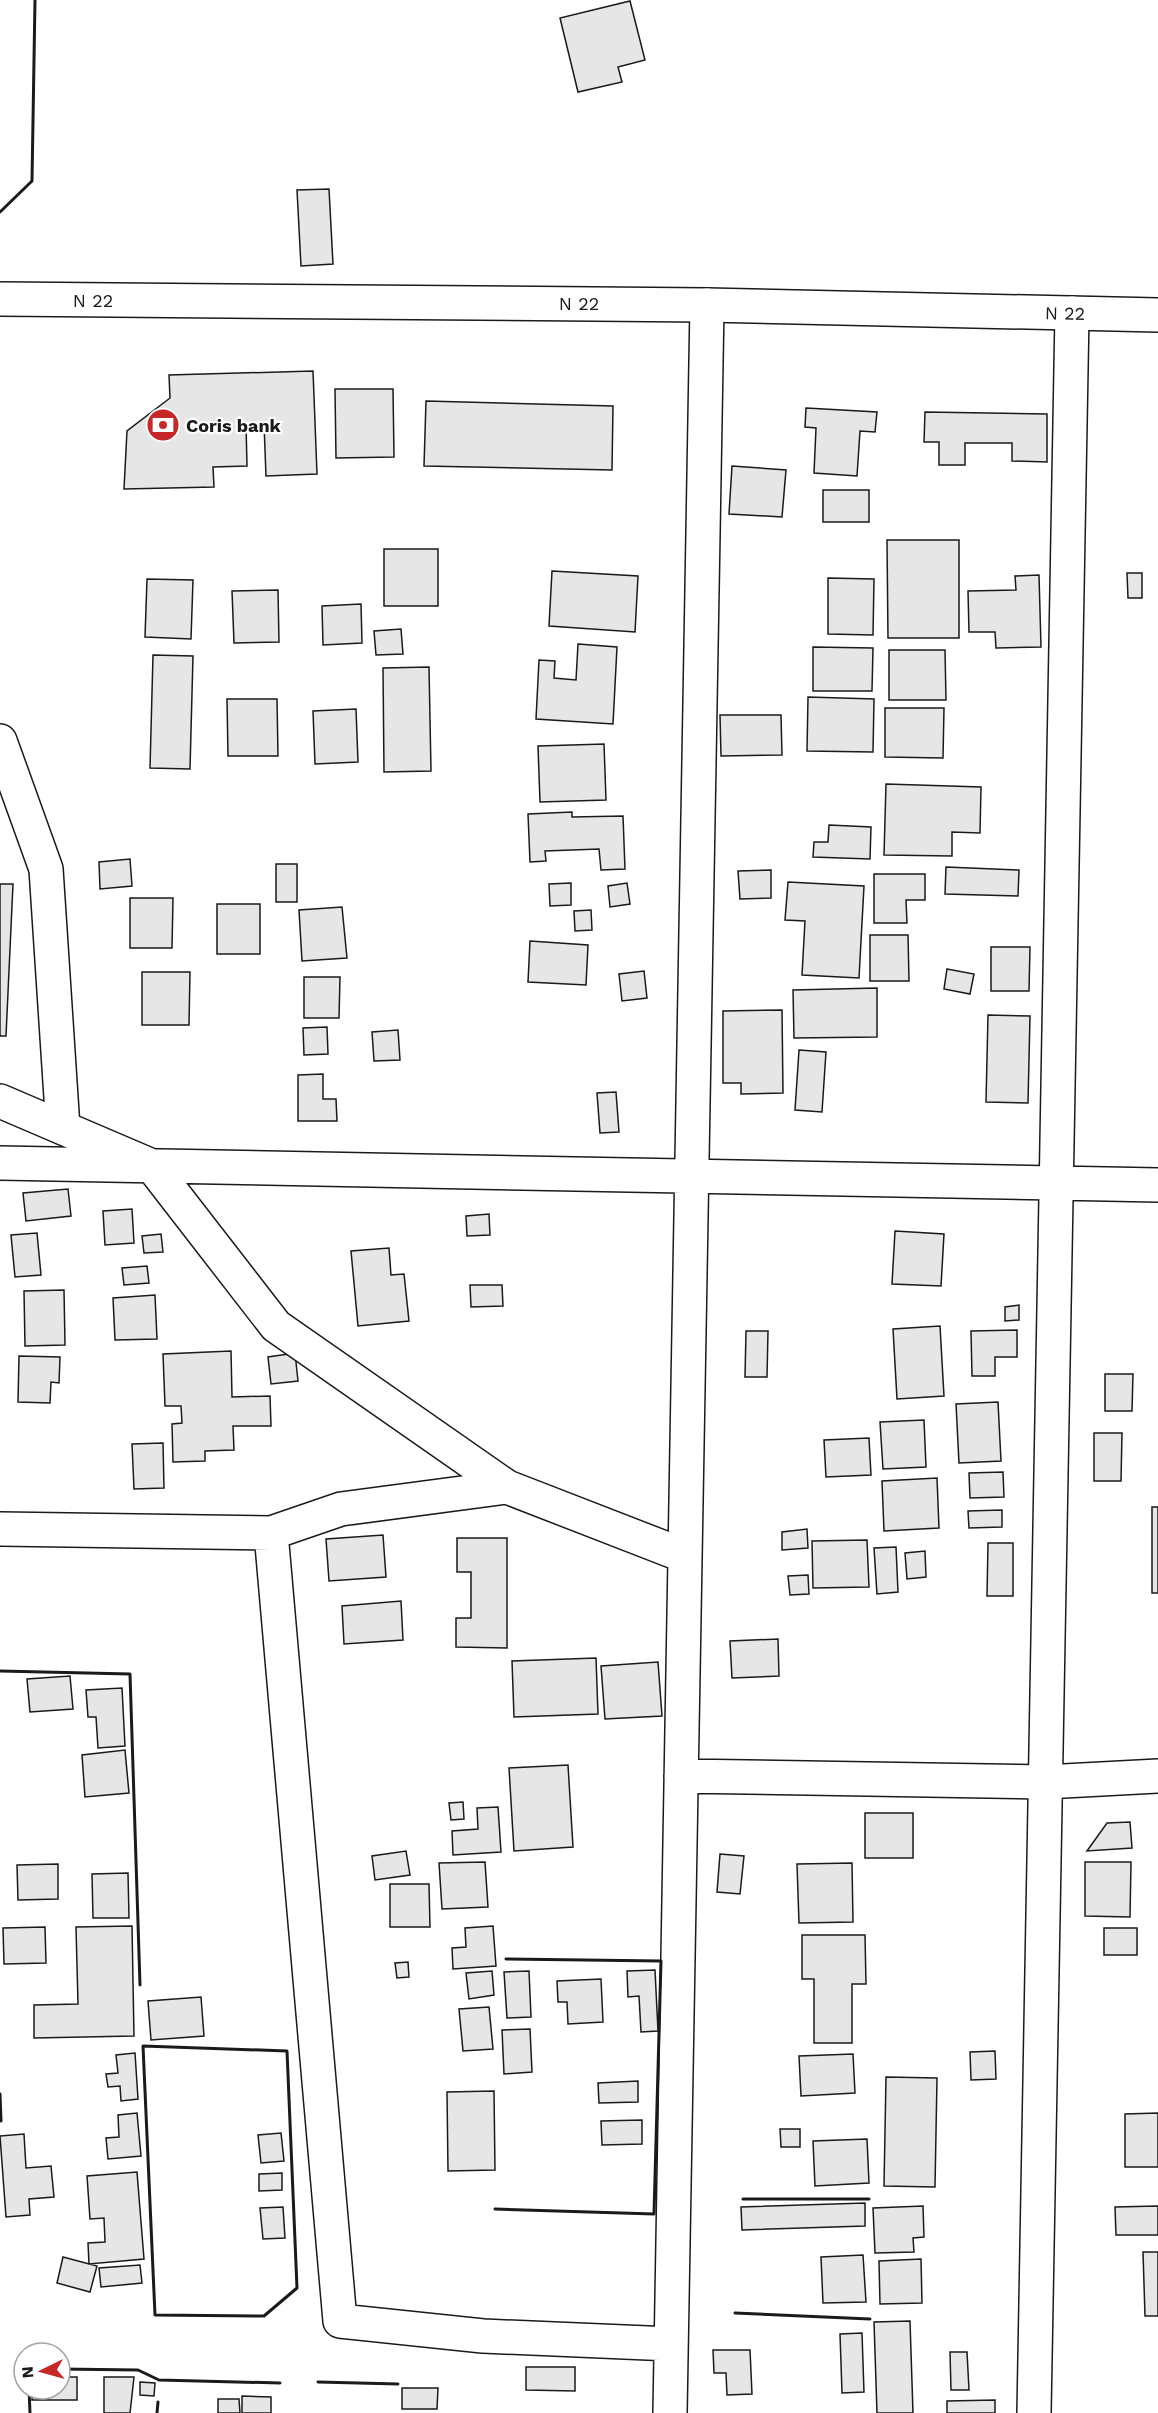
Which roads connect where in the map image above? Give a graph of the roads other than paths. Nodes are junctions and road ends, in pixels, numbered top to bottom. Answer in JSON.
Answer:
{"nodes":[{"id":1,"x":0,"y":299,"type":"edge"},
{"id":2,"x":707,"y":304,"type":"junction"},
{"id":3,"x":1072,"y":313,"type":"junction"},
{"id":4,"x":1158,"y":315,"type":"edge"},
{"id":5,"x":0,"y":741,"type":"edge"},
{"id":6,"x":0,"y":1101,"type":"edge"},
{"id":7,"x":63,"y":1128,"type":"junction"},
{"id":8,"x":0,"y":1163,"type":"edge"},
{"id":9,"x":152,"y":1166,"type":"junction"},
{"id":10,"x":692,"y":1177,"type":"junction"},
{"id":11,"x":1056,"y":1183,"type":"junction"},
{"id":12,"x":1158,"y":1185,"type":"edge"},
{"id":13,"x":507,"y":1487,"type":"junction"},
{"id":14,"x":0,"y":1529,"type":"edge"},
{"id":15,"x":271,"y":1533,"type":"junction"},
{"id":16,"x":685,"y":1556,"type":"junction"},
{"id":17,"x":681,"y":1776,"type":"junction"},
{"id":18,"x":1158,"y":1776,"type":"edge"},
{"id":19,"x":1045,"y":1782,"type":"junction"},
{"id":20,"x":671,"y":2344,"type":"junction"},
{"id":21,"x":670,"y":2413,"type":"edge"},
{"id":22,"x":1034,"y":2413,"type":"edge"}],
"edges":[{"from":1,"to":2,"type":"street","name":"N 22","number":"N 22"},
{"from":2,"to":3,"type":"street","name":"N 22","number":"N 22"},
{"from":2,"to":10,"type":"street"},
{"from":3,"to":4,"type":"street","name":"N 22","number":"N 22"},
{"from":3,"to":11,"type":"street"},
{"from":5,"to":7,"type":"street"},
{"from":6,"to":7,"type":"street"},
{"from":7,"to":9,"type":"street"},
{"from":8,"to":9,"type":"street"},
{"from":9,"to":10,"type":"street"},
{"from":9,"to":13,"type":"street"},
{"from":10,"to":11,"type":"street"},
{"from":10,"to":16,"type":"street"},
{"from":11,"to":12,"type":"street"},
{"from":11,"to":19,"type":"street"},
{"from":13,"to":15,"type":"street"},
{"from":13,"to":16,"type":"street"},
{"from":14,"to":15,"type":"street"},
{"from":15,"to":20,"type":"street"},
{"from":16,"to":17,"type":"street"},
{"from":17,"to":19,"type":"street"},
{"from":17,"to":20,"type":"street"},
{"from":18,"to":19,"type":"street"},
{"from":19,"to":22,"type":"street"},
{"from":20,"to":21,"type":"street"}]}
